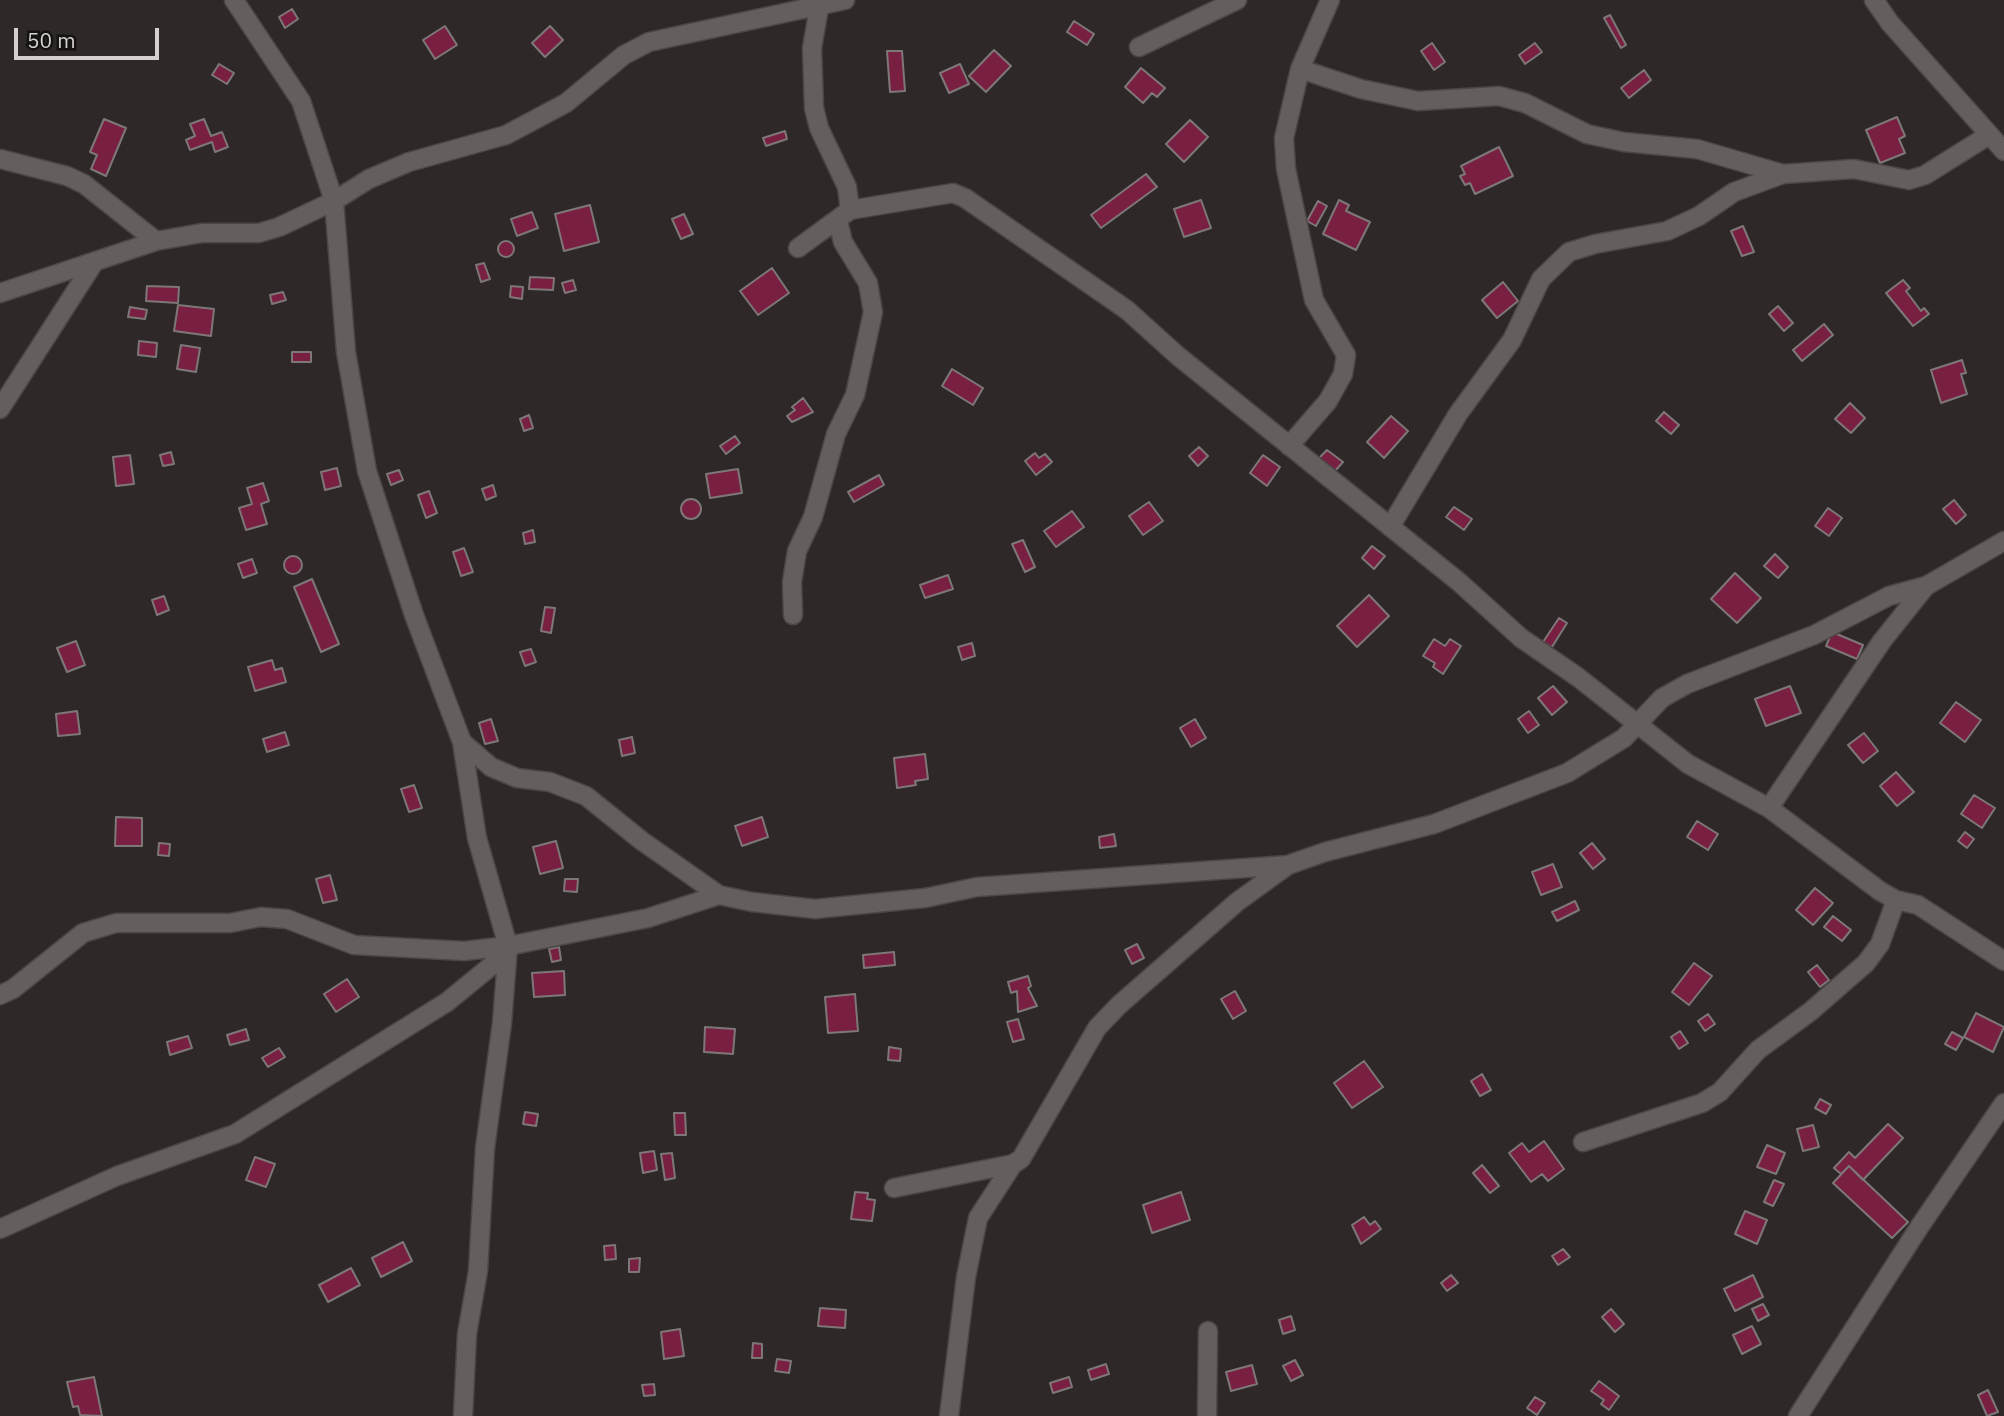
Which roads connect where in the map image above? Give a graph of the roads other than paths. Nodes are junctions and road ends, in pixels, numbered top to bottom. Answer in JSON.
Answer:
{"nodes":[{"id":1,"x":233,"y":0,"type":"edge"},
{"id":2,"x":845,"y":0,"type":"edge"},
{"id":3,"x":1237,"y":0,"type":"edge"},
{"id":4,"x":1330,"y":0,"type":"edge"},
{"id":5,"x":1874,"y":0,"type":"edge"},
{"id":6,"x":819,"y":8,"type":"junction"},
{"id":7,"x":1139,"y":47,"type":"dead end"},
{"id":8,"x":1300,"y":69,"type":"junction"},
{"id":9,"x":1989,"y":135,"type":"junction"},
{"id":10,"x":2004,"y":151,"type":"edge"},
{"id":11,"x":0,"y":159,"type":"edge"},
{"id":12,"x":1783,"y":174,"type":"junction"},
{"id":13,"x":334,"y":201,"type":"junction"},
{"id":14,"x":844,"y":216,"type":"junction"},
{"id":15,"x":156,"y":241,"type":"junction"},
{"id":16,"x":797,"y":248,"type":"dead end"},
{"id":17,"x":95,"y":261,"type":"junction"},
{"id":18,"x":0,"y":293,"type":"edge"},
{"id":19,"x":0,"y":409,"type":"edge"},
{"id":20,"x":1289,"y":446,"type":"junction"},
{"id":21,"x":1390,"y":527,"type":"junction"},
{"id":22,"x":2004,"y":541,"type":"edge"},
{"id":23,"x":1926,"y":586,"type":"junction"},
{"id":24,"x":793,"y":615,"type":"dead end"},
{"id":25,"x":1639,"y":724,"type":"junction"},
{"id":26,"x":462,"y":741,"type":"junction"},
{"id":27,"x":1769,"y":808,"type":"junction"},
{"id":28,"x":1288,"y":865,"type":"junction"},
{"id":29,"x":719,"y":895,"type":"junction"},
{"id":30,"x":1896,"y":900,"type":"junction"},
{"id":31,"x":508,"y":946,"type":"junction"},
{"id":32,"x":2004,"y":961,"type":"edge"},
{"id":33,"x":0,"y":995,"type":"edge"},
{"id":34,"x":2004,"y":1103,"type":"edge"},
{"id":35,"x":1583,"y":1142,"type":"dead end"},
{"id":36,"x":1013,"y":1164,"type":"junction"},
{"id":37,"x":894,"y":1188,"type":"dead end"},
{"id":38,"x":0,"y":1229,"type":"edge"},
{"id":39,"x":1209,"y":1331,"type":"dead end"},
{"id":40,"x":463,"y":1416,"type":"edge"},
{"id":41,"x":949,"y":1416,"type":"edge"},
{"id":42,"x":1207,"y":1416,"type":"edge"},
{"id":43,"x":1798,"y":1416,"type":"edge"}],
"edges":[{"from":1,"to":13,"type":"street"},
{"from":2,"to":6,"type":"street"},
{"from":3,"to":7,"type":"street"},
{"from":4,"to":8,"type":"street"},
{"from":5,"to":9,"type":"street"},
{"from":6,"to":13,"type":"street"},
{"from":6,"to":14,"type":"street"},
{"from":8,"to":12,"type":"street"},
{"from":8,"to":20,"type":"street"},
{"from":9,"to":10,"type":"street"},
{"from":9,"to":12,"type":"street"},
{"from":11,"to":15,"type":"street"},
{"from":12,"to":21,"type":"street"},
{"from":13,"to":15,"type":"street"},
{"from":13,"to":26,"type":"street"},
{"from":14,"to":16,"type":"street"},
{"from":14,"to":20,"type":"street"},
{"from":14,"to":24,"type":"street"},
{"from":15,"to":17,"type":"street"},
{"from":17,"to":18,"type":"street"},
{"from":17,"to":19,"type":"street"},
{"from":20,"to":21,"type":"street"},
{"from":21,"to":25,"type":"street"},
{"from":22,"to":23,"type":"street"},
{"from":23,"to":25,"type":"street"},
{"from":23,"to":27,"type":"street"},
{"from":25,"to":27,"type":"street"},
{"from":25,"to":28,"type":"street"},
{"from":26,"to":29,"type":"street"},
{"from":26,"to":31,"type":"street"},
{"from":27,"to":30,"type":"street"},
{"from":28,"to":29,"type":"street"},
{"from":28,"to":36,"type":"street"},
{"from":29,"to":31,"type":"street"},
{"from":30,"to":32,"type":"street"},
{"from":30,"to":35,"type":"street"},
{"from":31,"to":33,"type":"street"},
{"from":31,"to":38,"type":"street"},
{"from":31,"to":40,"type":"street"},
{"from":34,"to":43,"type":"street"},
{"from":36,"to":37,"type":"street"},
{"from":36,"to":41,"type":"street"},
{"from":39,"to":42,"type":"street"}]}
